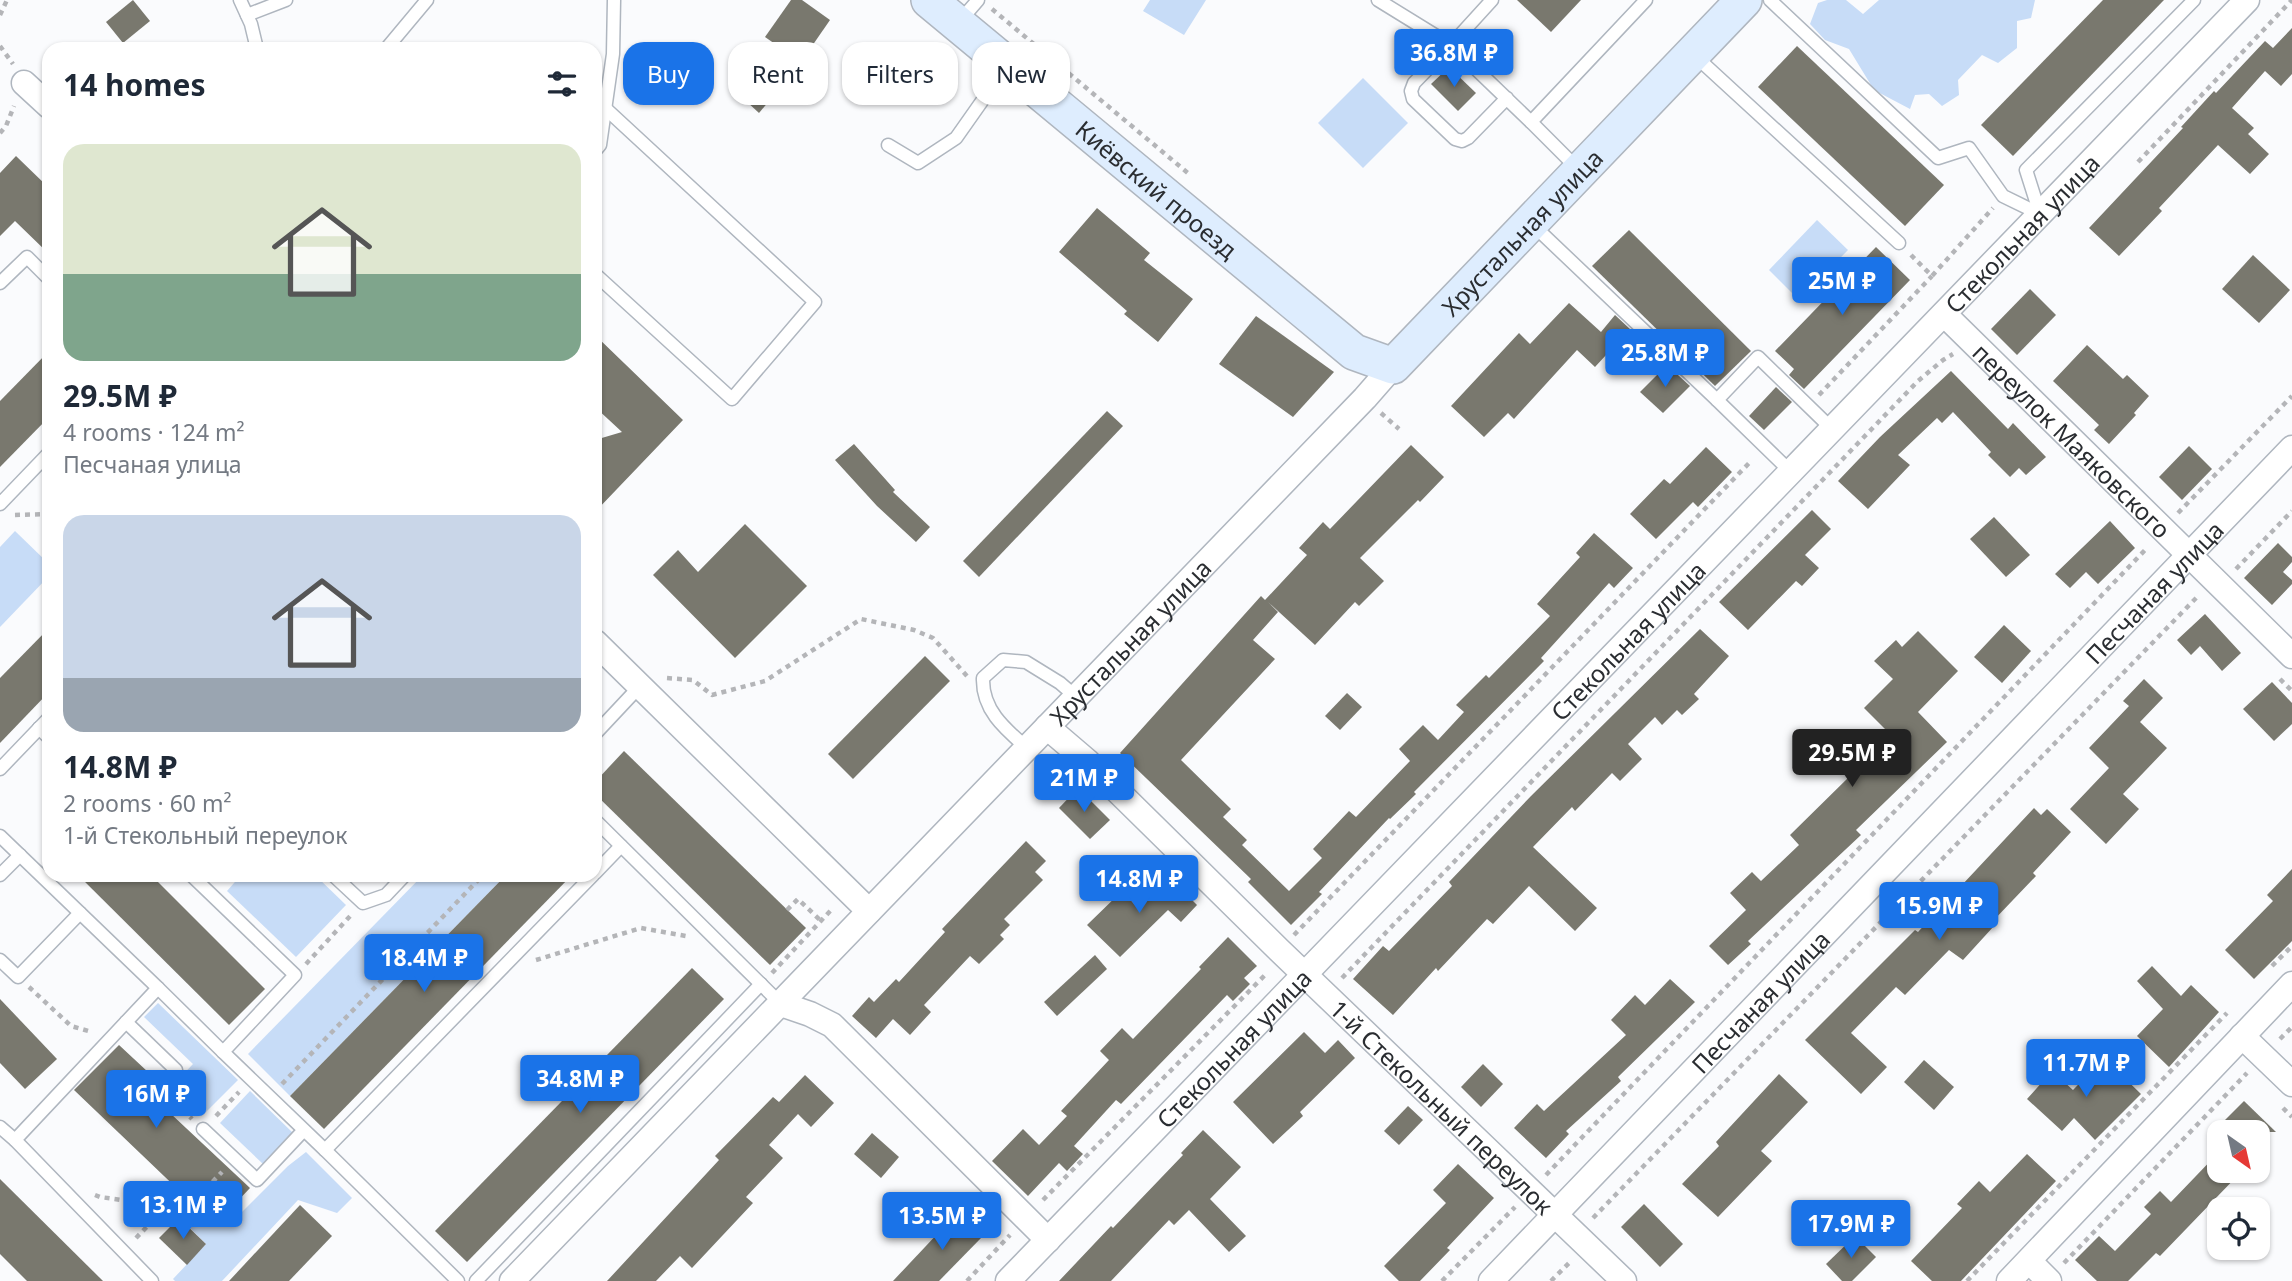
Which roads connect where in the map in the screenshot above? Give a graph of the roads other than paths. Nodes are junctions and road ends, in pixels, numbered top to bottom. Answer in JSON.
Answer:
{"nodes":[{"id":1,"x":240,"y":0,"type":"edge"},
{"id":2,"x":286,"y":0,"type":"edge"},
{"id":3,"x":427,"y":0,"type":"edge"},
{"id":4,"x":614,"y":0,"type":"edge"},
{"id":5,"x":929,"y":0,"type":"edge"},
{"id":6,"x":1378,"y":0,"type":"edge"},
{"id":7,"x":1492,"y":0,"type":"edge"},
{"id":8,"x":1646,"y":0,"type":"edge"},
{"id":9,"x":1744,"y":0,"type":"edge"},
{"id":10,"x":1770,"y":0,"type":"edge"},
{"id":11,"x":2194,"y":0,"type":"edge"},
{"id":12,"x":2247,"y":0,"type":"edge"},
{"id":13,"x":973,"y":8,"type":"edge"},
{"id":14,"x":247,"y":15,"type":"junction"},
{"id":15,"x":255,"y":42,"type":"edge"},
{"id":16,"x":392,"y":42,"type":"edge"},
{"id":17,"x":994,"y":42,"type":"edge"},
{"id":18,"x":1451,"y":45,"type":"junction"},
{"id":19,"x":1693,"y":54,"type":"junction"},
{"id":20,"x":24,"y":83,"type":"dead end"},
{"id":21,"x":1507,"y":99,"type":"junction"},
{"id":22,"x":42,"y":100,"type":"edge"},
{"id":23,"x":980,"y":105,"type":"edge"},
{"id":24,"x":1057,"y":105,"type":"edge"},
{"id":25,"x":605,"y":108,"type":"junction"},
{"id":26,"x":1531,"y":122,"type":"junction"},
{"id":27,"x":602,"y":130,"type":"edge"},
{"id":28,"x":888,"y":145,"type":"dead end"},
{"id":29,"x":1580,"y":171,"type":"junction"},
{"id":30,"x":2040,"y":214,"type":"junction"},
{"id":31,"x":1530,"y":223,"type":"junction"},
{"id":32,"x":1899,"y":243,"type":"road end"},
{"id":33,"x":42,"y":272,"type":"edge"},
{"id":34,"x":602,"y":280,"type":"edge"},
{"id":35,"x":0,"y":283,"type":"edge"},
{"id":36,"x":1944,"y":314,"type":"junction"},
{"id":37,"x":1393,"y":366,"type":"junction"},
{"id":38,"x":1717,"y":400,"type":"junction"},
{"id":39,"x":1832,"y":429,"type":"junction"},
{"id":40,"x":2292,"y":448,"type":"edge"},
{"id":41,"x":42,"y":460,"type":"edge"},
{"id":42,"x":1782,"y":463,"type":"junction"},
{"id":43,"x":0,"y":504,"type":"edge"},
{"id":44,"x":2189,"y":555,"type":"junction"},
{"id":45,"x":602,"y":649,"type":"edge"},
{"id":46,"x":2292,"y":656,"type":"edge"},
{"id":47,"x":640,"y":686,"type":"junction"},
{"id":48,"x":1075,"y":696,"type":"junction"},
{"id":49,"x":42,"y":725,"type":"edge"},
{"id":50,"x":602,"y":727,"type":"edge"},
{"id":51,"x":1047,"y":727,"type":"junction"},
{"id":52,"x":39,"y":728,"type":"junction"},
{"id":53,"x":42,"y":731,"type":"edge"},
{"id":54,"x":1027,"y":748,"type":"junction"},
{"id":55,"x":0,"y":769,"type":"edge"},
{"id":56,"x":602,"y":827,"type":"edge"},
{"id":57,"x":0,"y":836,"type":"edge"},
{"id":58,"x":621,"y":846,"type":"junction"},
{"id":59,"x":20,"y":855,"type":"junction"},
{"id":60,"x":602,"y":866,"type":"edge"},
{"id":61,"x":0,"y":876,"type":"edge"},
{"id":62,"x":42,"y":876,"type":"edge"},
{"id":63,"x":48,"y":882,"type":"edge"},
{"id":64,"x":198,"y":882,"type":"edge"},
{"id":65,"x":341,"y":882,"type":"edge"},
{"id":66,"x":398,"y":882,"type":"edge"},
{"id":67,"x":586,"y":882,"type":"edge"},
{"id":68,"x":869,"y":911,"type":"junction"},
{"id":69,"x":80,"y":913,"type":"junction"},
{"id":70,"x":0,"y":960,"type":"edge"},
{"id":71,"x":1305,"y":974,"type":"junction"},
{"id":72,"x":761,"y":984,"type":"junction"},
{"id":73,"x":2292,"y":984,"type":"edge"},
{"id":74,"x":158,"y":988,"type":"junction"},
{"id":75,"x":780,"y":1004,"type":"junction"},
{"id":76,"x":126,"y":1022,"type":"junction"},
{"id":77,"x":2242,"y":1036,"type":"junction"},
{"id":78,"x":223,"y":1052,"type":"junction"},
{"id":79,"x":176,"y":1070,"type":"road end"},
{"id":80,"x":2292,"y":1084,"type":"edge"},
{"id":81,"x":0,"y":1127,"type":"edge"},
{"id":82,"x":203,"y":1129,"type":"road end"},
{"id":83,"x":303,"y":1131,"type":"junction"},
{"id":84,"x":15,"y":1140,"type":"junction"},
{"id":85,"x":325,"y":1150,"type":"junction"},
{"id":86,"x":1561,"y":1220,"type":"junction"},
{"id":87,"x":1048,"y":1240,"type":"junction"},
{"id":88,"x":2029,"y":1261,"type":"junction"},
{"id":89,"x":2048,"y":1280,"type":"edge"},
{"id":90,"x":152,"y":1281,"type":"edge"},
{"id":91,"x":458,"y":1281,"type":"edge"},
{"id":92,"x":476,"y":1281,"type":"edge"},
{"id":93,"x":512,"y":1281,"type":"edge"},
{"id":94,"x":1009,"y":1281,"type":"edge"},
{"id":95,"x":1491,"y":1281,"type":"edge"},
{"id":96,"x":1624,"y":1281,"type":"edge"},
{"id":97,"x":2009,"y":1281,"type":"edge"}],
"edges":[{"from":1,"to":14,"type":"lane"},
{"from":2,"to":14,"type":"lane"},
{"from":3,"to":16,"type":"lane"},
{"from":4,"to":25,"type":"lane"},
{"from":5,"to":13,"type":"main road","name":"Киёвский проезд"},
{"from":6,"to":18,"type":"lane"},
{"from":7,"to":18,"type":"lane"},
{"from":8,"to":26,"type":"lane"},
{"from":9,"to":19,"type":"main road","name":"Хрустальная улица"},
{"from":10,"to":30,"type":"lane"},
{"from":11,"to":30,"type":"lane"},
{"from":12,"to":30,"type":"street","name":"Стекольная улица"},
{"from":13,"to":17,"type":"main road","name":"Киёвский проезд"},
{"from":14,"to":15,"type":"lane"},
{"from":18,"to":21,"type":"lane"},
{"from":18,"to":21,"type":"lane"},
{"from":19,"to":29,"type":"main road","name":"Хрустальная улица"},
{"from":19,"to":32,"type":"lane"},
{"from":20,"to":22,"type":"street"},
{"from":21,"to":26,"type":"lane"},
{"from":23,"to":28,"type":"lane"},
{"from":24,"to":37,"type":"main road","name":"Киёвский проезд"},
{"from":25,"to":27,"type":"lane"},
{"from":25,"to":34,"type":"lane"},
{"from":26,"to":29,"type":"lane"},
{"from":29,"to":31,"type":"main road","name":"Хрустальная улица"},
{"from":30,"to":36,"type":"street","name":"Стекольная улица"},
{"from":31,"to":37,"type":"main road","name":"Хрустальная улица"},
{"from":31,"to":38,"type":"lane"},
{"from":33,"to":35,"type":"lane"},
{"from":36,"to":39,"type":"street","name":"Стекольная улица"},
{"from":36,"to":44,"type":"street","name":"переулок Маяковского"},
{"from":37,"to":48,"type":"street","name":"Хрустальная улица"},
{"from":38,"to":39,"type":"lane"},
{"from":38,"to":42,"type":"lane"},
{"from":39,"to":42,"type":"street","name":"Стекольная улица"},
{"from":40,"to":44,"type":"street","name":"Песчаная улица"},
{"from":41,"to":43,"type":"lane"},
{"from":42,"to":71,"type":"street","name":"Стекольная улица"},
{"from":44,"to":46,"type":"street","name":"переулок Маяковского"},
{"from":44,"to":86,"type":"street","name":"Песчаная улица"},
{"from":45,"to":47,"type":"street"},
{"from":47,"to":50,"type":"lane"},
{"from":47,"to":68,"type":"street"},
{"from":48,"to":51,"type":"street","name":"Хрустальная улица"},
{"from":48,"to":54,"type":"lane"},
{"from":49,"to":52,"type":"lane"},
{"from":51,"to":54,"type":"street","name":"Хрустальная улица"},
{"from":51,"to":71,"type":"street","name":"1-й Стекольный переулок"},
{"from":52,"to":53,"type":"lane"},
{"from":52,"to":55,"type":"lane"},
{"from":54,"to":68,"type":"street","name":"Хрустальная улица"},
{"from":56,"to":58,"type":"lane"},
{"from":57,"to":59,"type":"lane"},
{"from":58,"to":60,"type":"lane"},
{"from":58,"to":72,"type":"lane"},
{"from":59,"to":61,"type":"lane"},
{"from":59,"to":62,"type":"lane"},
{"from":63,"to":69,"type":"lane"},
{"from":64,"to":78,"type":"lane"},
{"from":65,"to":66,"type":"lane"},
{"from":67,"to":85,"type":"lane"},
{"from":68,"to":75,"type":"street","name":"Хрустальная улица"},
{"from":69,"to":70,"type":"lane"},
{"from":69,"to":74,"type":"lane"},
{"from":71,"to":86,"type":"street","name":"1-й Стекольный переулок"},
{"from":71,"to":87,"type":"street","name":"Стекольная улица"},
{"from":72,"to":75,"type":"lane"},
{"from":72,"to":92,"type":"lane"},
{"from":73,"to":77,"type":"street"},
{"from":74,"to":76,"type":"lane"},
{"from":74,"to":78,"type":"lane"},
{"from":75,"to":87,"type":"street"},
{"from":75,"to":93,"type":"street","name":"Хрустальная улица"},
{"from":76,"to":79,"type":"lane"},
{"from":76,"to":84,"type":"lane"},
{"from":77,"to":80,"type":"street"},
{"from":77,"to":88,"type":"street"},
{"from":78,"to":83,"type":"lane"},
{"from":81,"to":84,"type":"lane"},
{"from":82,"to":83,"type":"lane"},
{"from":83,"to":85,"type":"lane"},
{"from":84,"to":90,"type":"lane"},
{"from":85,"to":91,"type":"lane"},
{"from":86,"to":95,"type":"street","name":"Песчаная улица"},
{"from":86,"to":96,"type":"street","name":"1-й Стекольный переулок"},
{"from":87,"to":94,"type":"street","name":"Стекольная улица"},
{"from":88,"to":89,"type":"street"},
{"from":88,"to":97,"type":"street"}]}
